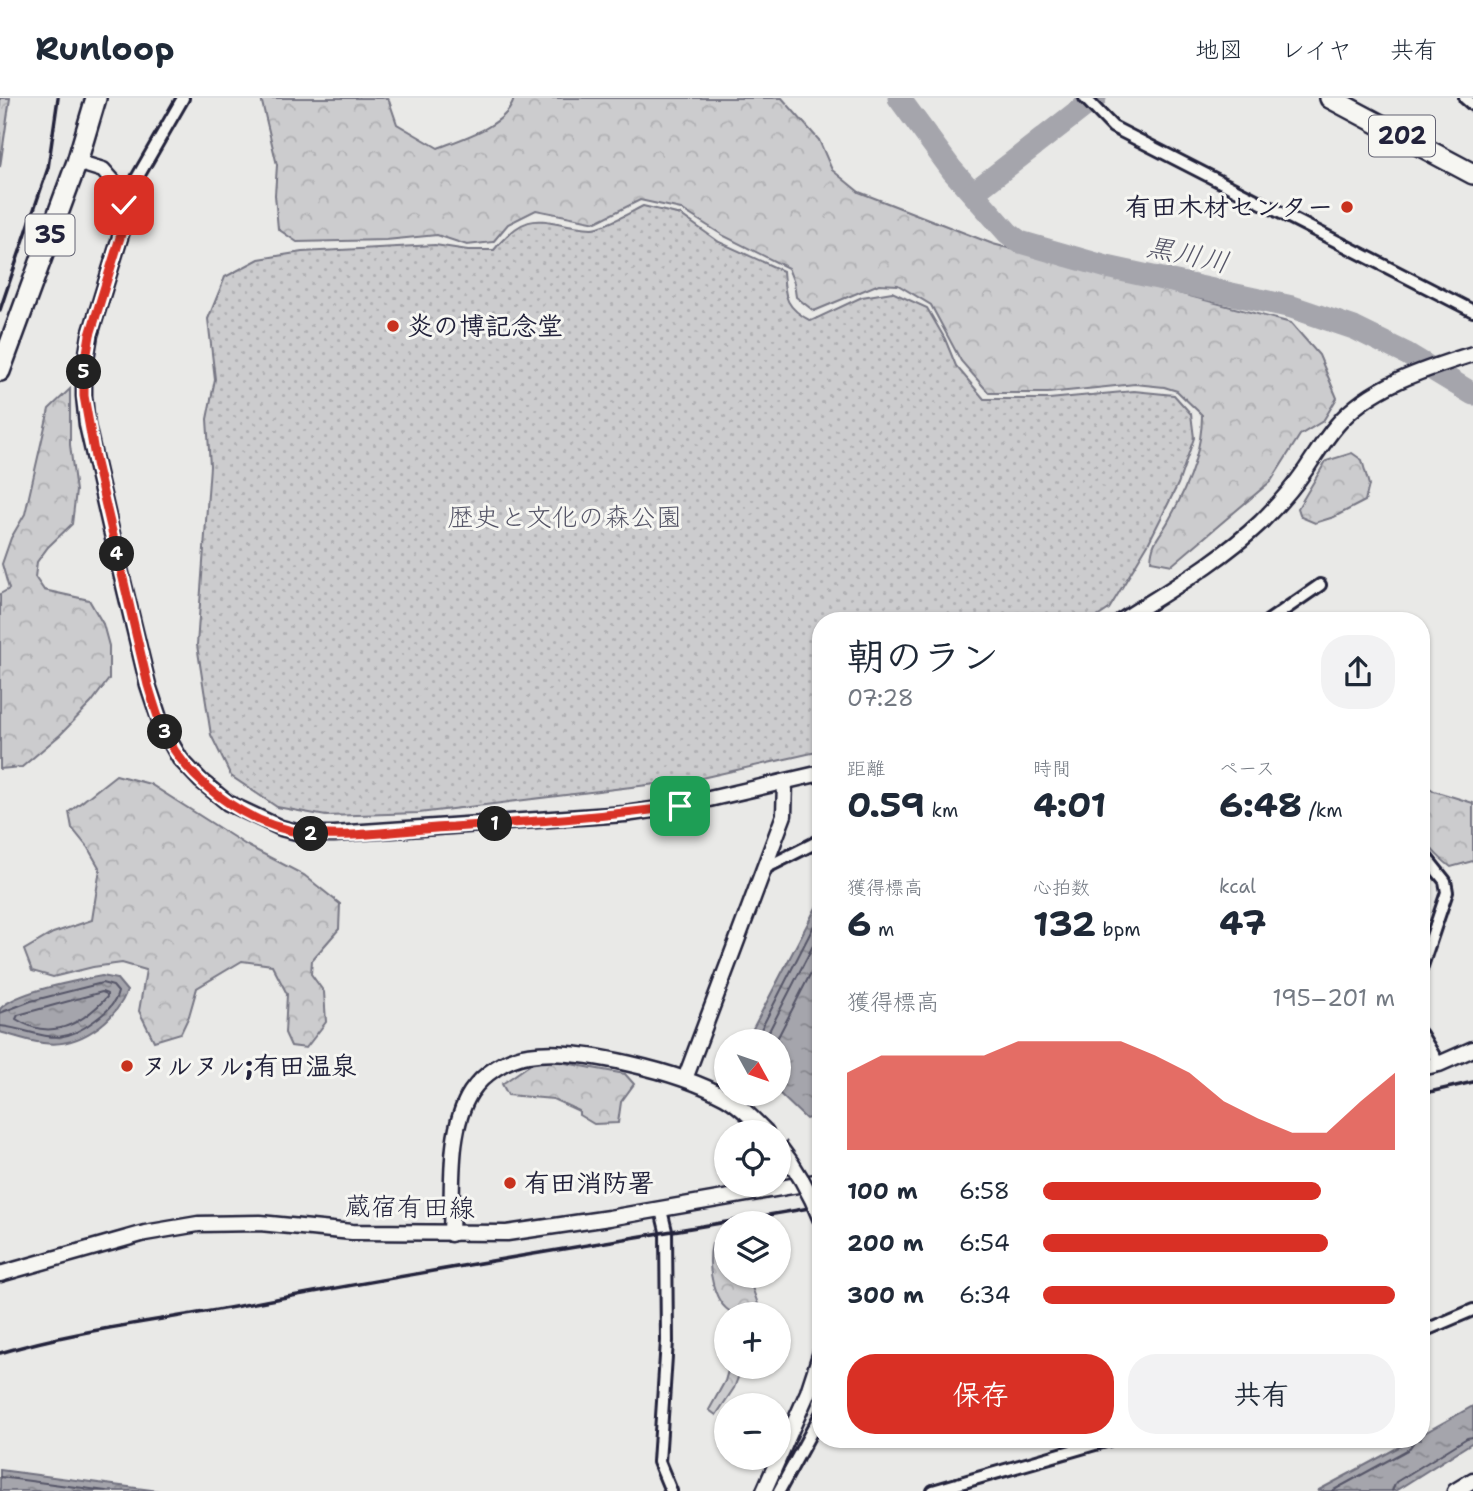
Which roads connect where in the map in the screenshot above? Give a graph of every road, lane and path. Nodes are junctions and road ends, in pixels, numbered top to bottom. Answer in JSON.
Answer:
{"nodes":[{"id":1,"x":96,"y":98,"type":"edge"},
{"id":2,"x":183,"y":98,"type":"edge"},
{"id":3,"x":1085,"y":98,"type":"edge"},
{"id":4,"x":1331,"y":98,"type":"edge"},
{"id":5,"x":1465,"y":98,"type":"edge"},
{"id":6,"x":1473,"y":105,"type":"edge"},
{"id":7,"x":77,"y":162,"type":"junction"},
{"id":8,"x":1473,"y":174,"type":"edge"},
{"id":9,"x":126,"y":218,"type":"junction"},
{"id":10,"x":1473,"y":311,"type":"edge"},
{"id":11,"x":1473,"y":354,"type":"edge"},
{"id":12,"x":0,"y":371,"type":"edge"},
{"id":13,"x":1320,"y":585,"type":"dead end"},
{"id":14,"x":1135,"y":612,"type":"edge"},
{"id":15,"x":1281,"y":612,"type":"edge"},
{"id":16,"x":812,"y":775,"type":"edge"},
{"id":17,"x":785,"y":782,"type":"junction"},
{"id":18,"x":812,"y":844,"type":"edge"},
{"id":19,"x":1430,"y":862,"type":"edge"},
{"id":20,"x":765,"y":868,"type":"junction"},
{"id":21,"x":1430,"y":942,"type":"edge"},
{"id":22,"x":1430,"y":1049,"type":"edge"},
{"id":23,"x":1473,"y":1049,"type":"edge"},
{"id":24,"x":1439,"y":1064,"type":"junction"},
{"id":25,"x":1430,"y":1066,"type":"edge"},
{"id":26,"x":685,"y":1079,"type":"junction"},
{"id":27,"x":753,"y":1120,"type":"edge"},
{"id":28,"x":791,"y":1163,"type":"edge"},
{"id":29,"x":812,"y":1183,"type":"edge"},
{"id":30,"x":812,"y":1196,"type":"edge"},
{"id":31,"x":661,"y":1210,"type":"junction"},
{"id":32,"x":451,"y":1234,"type":"junction"},
{"id":33,"x":0,"y":1274,"type":"edge"},
{"id":34,"x":1473,"y":1310,"type":"edge"},
{"id":35,"x":1430,"y":1328,"type":"edge"},
{"id":36,"x":812,"y":1380,"type":"edge"},
{"id":37,"x":812,"y":1430,"type":"edge"},
{"id":38,"x":1081,"y":1448,"type":"edge"},
{"id":39,"x":1473,"y":1480,"type":"edge"},
{"id":40,"x":671,"y":1491,"type":"edge"},
{"id":41,"x":764,"y":1491,"type":"edge"},
{"id":42,"x":779,"y":1491,"type":"edge"},
{"id":43,"x":933,"y":1491,"type":"edge"},
{"id":44,"x":1455,"y":1491,"type":"edge"}],
"edges":[{"from":1,"to":7,"type":"highway","number":"35"},
{"from":2,"to":9,"type":"street"},
{"from":3,"to":10,"type":"street"},
{"from":4,"to":8,"type":"highway","number":"202"},
{"from":5,"to":6,"type":"street"},
{"from":7,"to":9,"type":"street"},
{"from":7,"to":12,"type":"highway","number":"35"},
{"from":9,"to":17,"type":"street"},
{"from":11,"to":14,"type":"street"},
{"from":13,"to":15,"type":"street"},
{"from":16,"to":17,"type":"street"},
{"from":17,"to":20,"type":"street"},
{"from":18,"to":20,"type":"street"},
{"from":19,"to":21,"type":"street"},
{"from":20,"to":26,"type":"street"},
{"from":22,"to":24,"type":"street"},
{"from":23,"to":24,"type":"street"},
{"from":24,"to":25,"type":"street"},
{"from":26,"to":27,"type":"street"},
{"from":26,"to":32,"type":"street"},
{"from":28,"to":30,"type":"street","bridge":true},
{"from":29,"to":31,"type":"street","name":"蔵宿有田線"},
{"from":31,"to":32,"type":"street","name":"蔵宿有田線"},
{"from":31,"to":40,"type":"street"},
{"from":32,"to":33,"type":"street","name":"蔵宿有田線"},
{"from":34,"to":35,"type":"street"},
{"from":36,"to":41,"type":"street"},
{"from":37,"to":42,"type":"street"},
{"from":38,"to":43,"type":"street"},
{"from":39,"to":44,"type":"street"}]}
